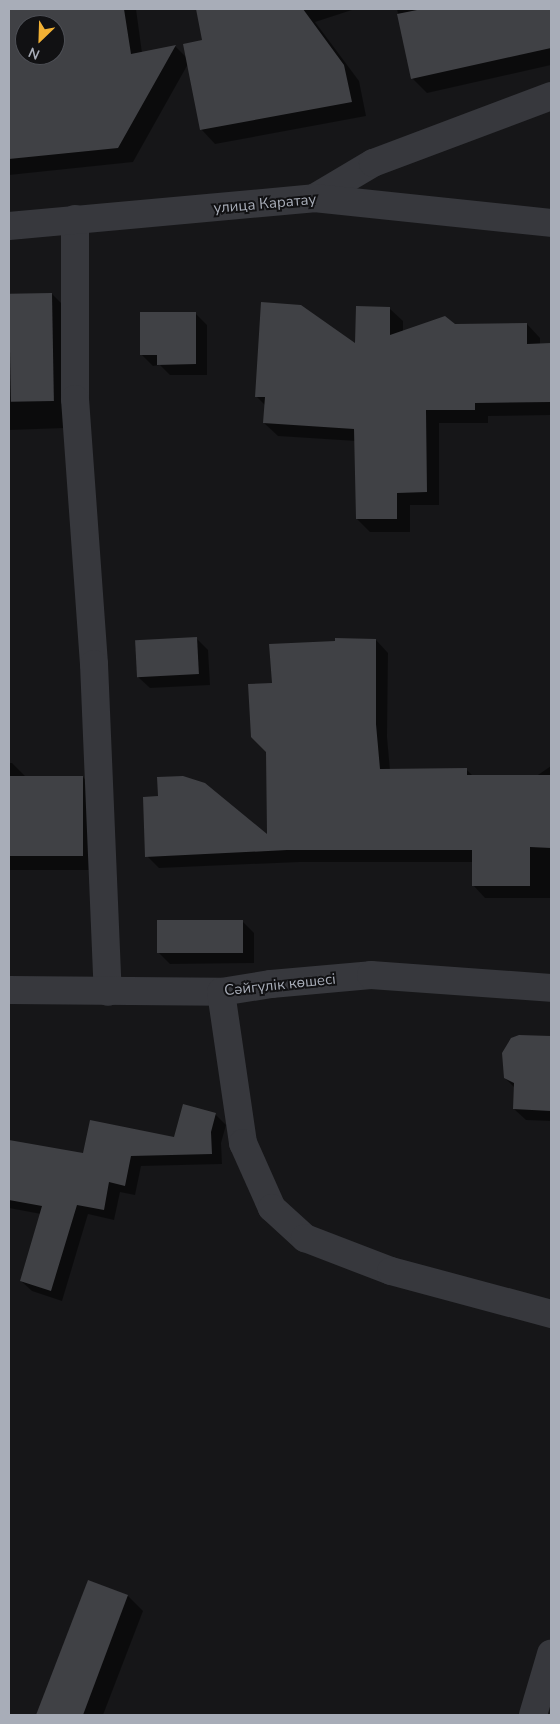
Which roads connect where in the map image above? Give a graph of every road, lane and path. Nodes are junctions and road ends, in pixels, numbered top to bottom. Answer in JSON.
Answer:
{"nodes":[{"id":1,"x":551,"y":96,"type":"edge"},
{"id":2,"x":314,"y":198,"type":"junction"},
{"id":3,"x":75,"y":219,"type":"junction"},
{"id":4,"x":551,"y":223,"type":"edge"},
{"id":5,"x":9,"y":226,"type":"edge"},
{"id":6,"x":551,"y":988,"type":"edge"},
{"id":7,"x":9,"y":990,"type":"edge"},
{"id":8,"x":108,"y":992,"type":"junction"},
{"id":9,"x":221,"y":992,"type":"junction"},
{"id":10,"x":551,"y":1314,"type":"edge"},
{"id":11,"x":551,"y":1654,"type":"edge"},
{"id":12,"x":532,"y":1715,"type":"edge"}],
"edges":[{"from":1,"to":2,"type":"street"},
{"from":2,"to":3,"type":"street","name":"улица Каратау"},
{"from":2,"to":4,"type":"street","name":"улица Каратау"},
{"from":3,"to":5,"type":"street","name":"улица Каратау"},
{"from":3,"to":8,"type":"street"},
{"from":6,"to":9,"type":"street","name":"Сәйгүлік көшесі"},
{"from":7,"to":8,"type":"street","name":"Сәйгүлік көшесі"},
{"from":8,"to":9,"type":"street","name":"Сәйгүлік көшесі"},
{"from":9,"to":10,"type":"street"},
{"from":11,"to":12,"type":"street"}]}
